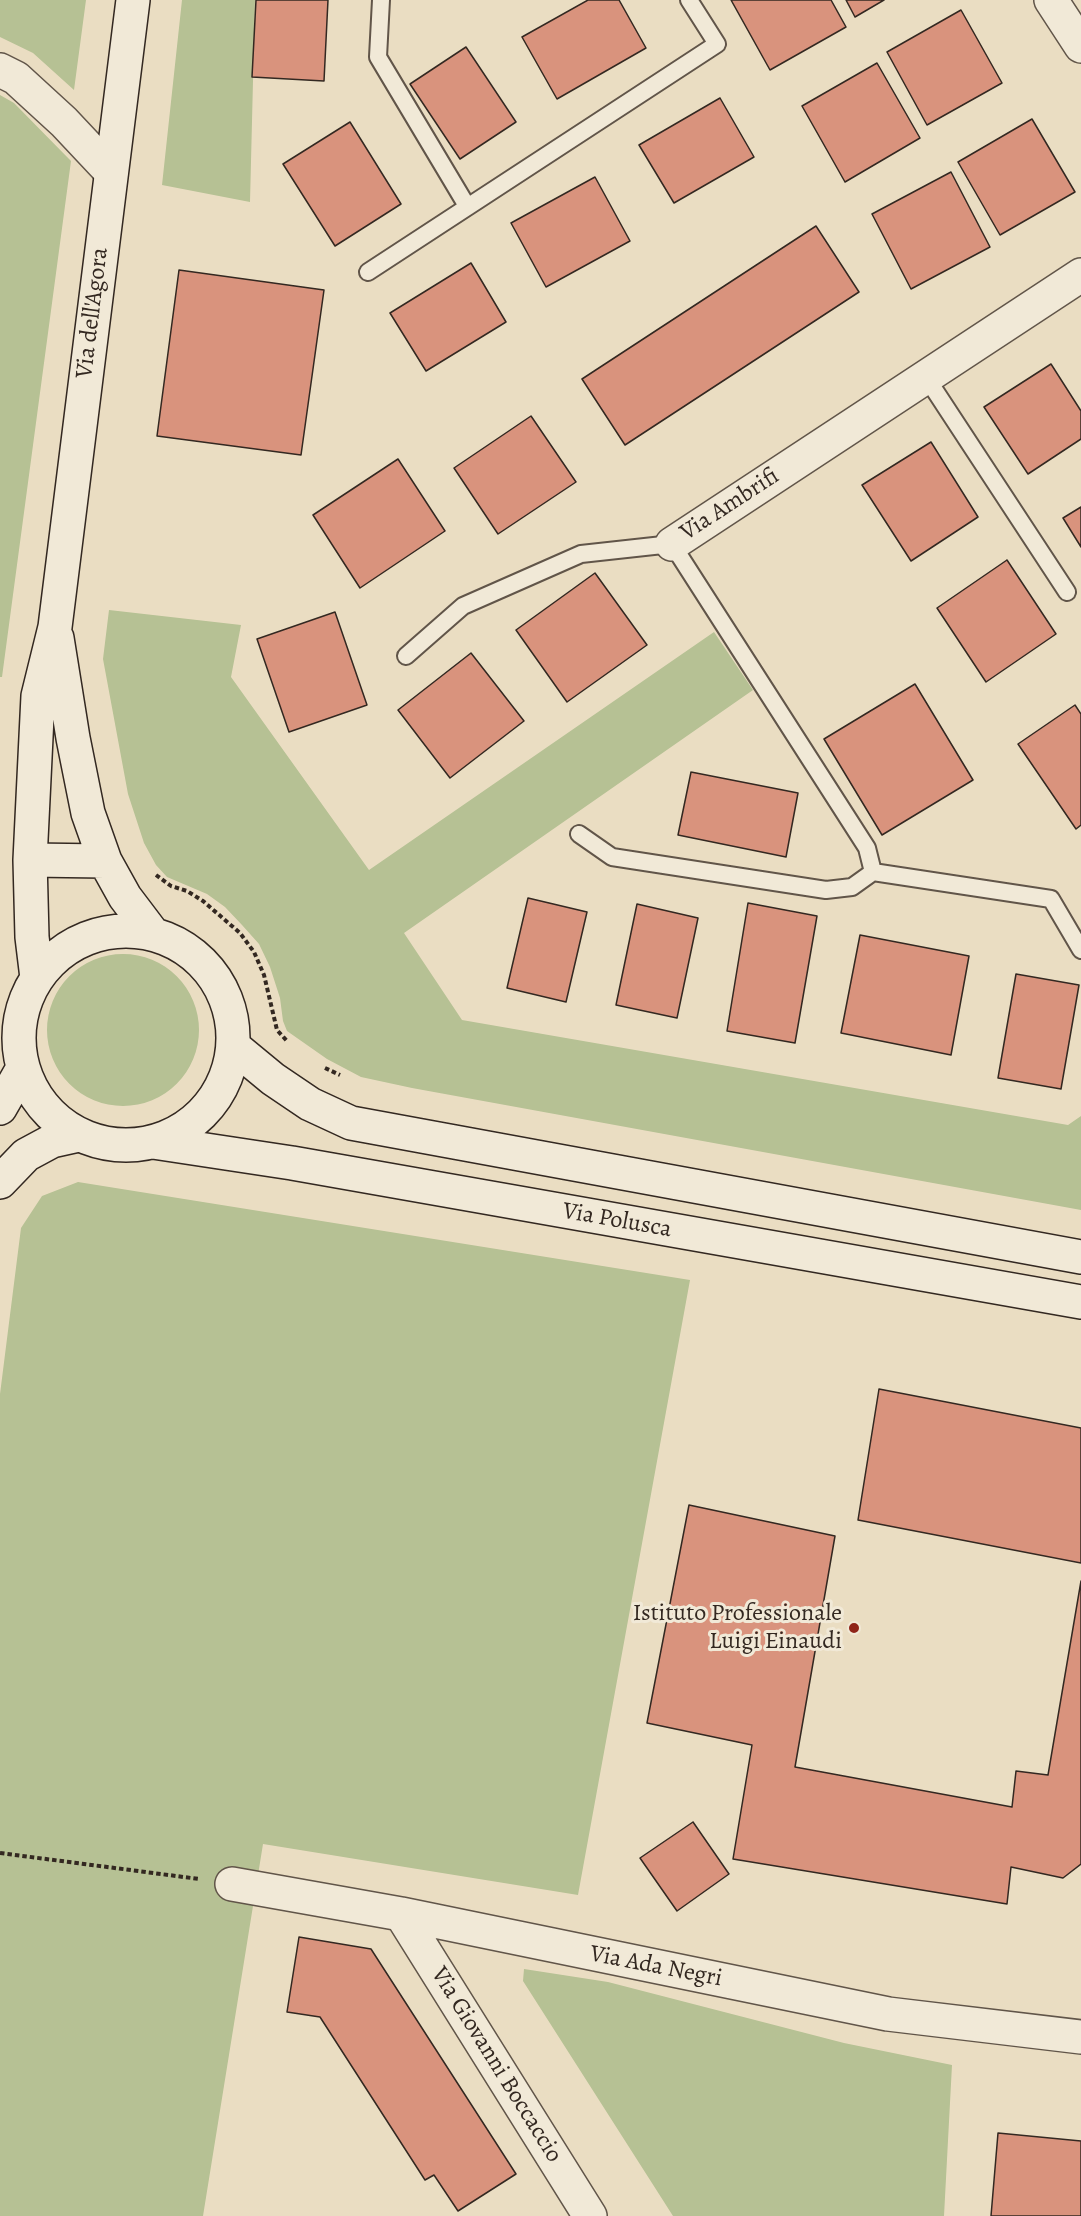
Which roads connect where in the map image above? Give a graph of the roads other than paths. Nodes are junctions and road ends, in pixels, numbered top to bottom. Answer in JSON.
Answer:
{"nodes":[{"id":1,"x":133,"y":0,"type":"edge"},
{"id":2,"x":381,"y":0,"type":"edge"},
{"id":3,"x":689,"y":0,"type":"edge"},
{"id":4,"x":1051,"y":0,"type":"edge"},
{"id":5,"x":1081,"y":46,"type":"edge"},
{"id":6,"x":0,"y":70,"type":"edge"},
{"id":7,"x":111,"y":172,"type":"junction"},
{"id":8,"x":467,"y":206,"type":"junction"},
{"id":9,"x":369,"y":272,"type":"dead end"},
{"id":10,"x":1081,"y":275,"type":"edge"},
{"id":11,"x":926,"y":376,"type":"junction"},
{"id":12,"x":672,"y":544,"type":"junction"},
{"id":13,"x":1067,"y":592,"type":"dead end"},
{"id":14,"x":55,"y":627,"type":"junction"},
{"id":15,"x":406,"y":656,"type":"dead end"},
{"id":16,"x":579,"y":834,"type":"dead end"},
{"id":17,"x":30,"y":860,"type":"junction"},
{"id":18,"x":105,"y":861,"type":"junction"},
{"id":19,"x":873,"y":872,"type":"junction"},
{"id":20,"x":153,"y":934,"type":"junction"},
{"id":21,"x":1081,"y":950,"type":"edge"},
{"id":22,"x":37,"y":978,"type":"junction"},
{"id":23,"x":233,"y":1046,"type":"junction"},
{"id":24,"x":23,"y":1068,"type":"junction"},
{"id":25,"x":0,"y":1108,"type":"edge"},
{"id":26,"x":80,"y":1135,"type":"junction"},
{"id":27,"x":153,"y":1142,"type":"junction"},
{"id":28,"x":0,"y":1182,"type":"edge"},
{"id":29,"x":1081,"y":1257,"type":"edge"},
{"id":30,"x":1081,"y":1302,"type":"edge"},
{"id":31,"x":232,"y":1884,"type":"road end"},
{"id":32,"x":401,"y":1914,"type":"junction"},
{"id":33,"x":1081,"y":2037,"type":"edge"},
{"id":34,"x":590,"y":2216,"type":"edge"}],
"edges":[{"from":1,"to":7,"type":"street","name":"Via dell'Agora"},
{"from":2,"to":8,"type":"lane"},
{"from":3,"to":8,"type":"lane"},
{"from":4,"to":5,"type":"street"},
{"from":6,"to":7,"type":"street"},
{"from":7,"to":14,"type":"street","name":"Via dell'Agora"},
{"from":8,"to":9,"type":"lane"},
{"from":10,"to":11,"type":"street","name":"Via Ambrifi"},
{"from":11,"to":12,"type":"street","name":"Via Ambrifi"},
{"from":11,"to":13,"type":"lane"},
{"from":12,"to":15,"type":"lane"},
{"from":12,"to":19,"type":"lane","name":"Via Ambrifi"},
{"from":14,"to":17,"type":"street","name":"Via dell'Agora"},
{"from":14,"to":18,"type":"street","name":"Via dell'Agora"},
{"from":16,"to":19,"type":"lane"},
{"from":17,"to":18,"type":"street"},
{"from":17,"to":22,"type":"street","name":"Via dell'Agora"},
{"from":18,"to":20,"type":"street","name":"Via dell'Agora"},
{"from":19,"to":21,"type":"lane"},
{"from":20,"to":22,"type":"street","name":"Via dell'Agora"},
{"from":20,"to":23,"type":"street","name":"Via dell'Agora"},
{"from":22,"to":24,"type":"street","name":"Via dell'Agora"},
{"from":23,"to":27,"type":"street","name":"Via dell'Agora"},
{"from":23,"to":29,"type":"street","name":"Via Polusca"},
{"from":24,"to":25,"type":"street"},
{"from":24,"to":26,"type":"street","name":"Via dell'Agora"},
{"from":26,"to":27,"type":"street","name":"Via dell'Agora"},
{"from":26,"to":28,"type":"street","name":"Via dell'Agora"},
{"from":27,"to":30,"type":"street","name":"Via Polusca"},
{"from":31,"to":32,"type":"street","name":"Via Ada Negri"},
{"from":32,"to":33,"type":"street","name":"Via Ada Negri"},
{"from":32,"to":34,"type":"street","name":"Via Giovanni Boccaccio"}]}
